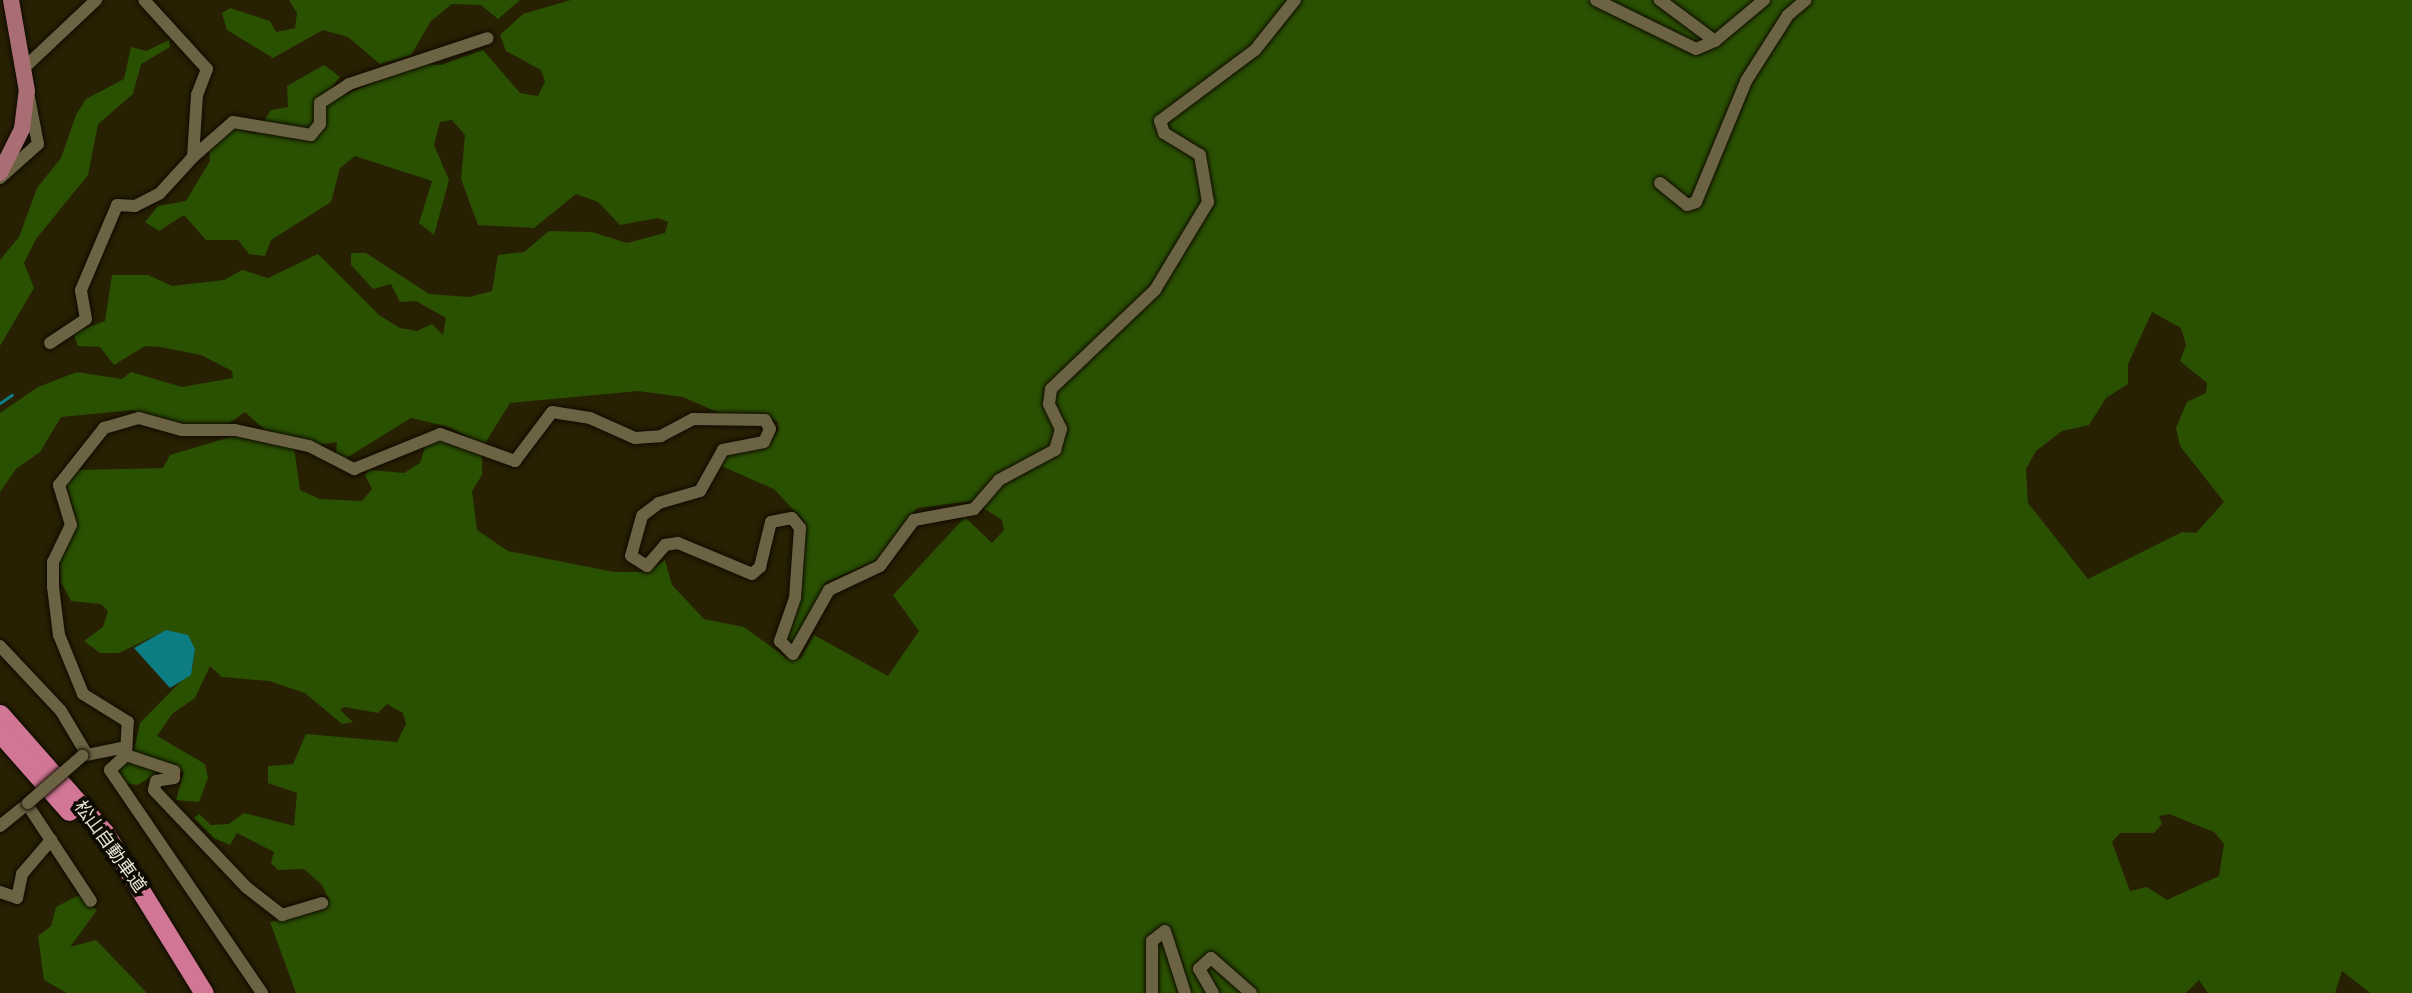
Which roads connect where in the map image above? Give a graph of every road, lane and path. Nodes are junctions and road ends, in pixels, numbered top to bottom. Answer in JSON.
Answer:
{"nodes":[{"id":1,"x":11,"y":0,"type":"edge"},
{"id":2,"x":96,"y":0,"type":"edge"},
{"id":3,"x":144,"y":0,"type":"edge"},
{"id":4,"x":1295,"y":0,"type":"edge"},
{"id":5,"x":1596,"y":0,"type":"edge"},
{"id":6,"x":1660,"y":0,"type":"edge"},
{"id":7,"x":1764,"y":0,"type":"edge"},
{"id":8,"x":1806,"y":0,"type":"edge"},
{"id":9,"x":488,"y":38,"type":"dead end"},
{"id":10,"x":1716,"y":41,"type":"junction"},
{"id":11,"x":25,"y":67,"type":"junction"},
{"id":12,"x":193,"y":157,"type":"junction"},
{"id":13,"x":0,"y":176,"type":"edge"},
{"id":14,"x":1660,"y":183,"type":"dead end"},
{"id":15,"x":50,"y":343,"type":"dead end"},
{"id":16,"x":0,"y":646,"type":"edge"},
{"id":17,"x":0,"y":714,"type":"edge"},
{"id":18,"x":0,"y":733,"type":"edge"},
{"id":19,"x":125,"y":751,"type":"junction"},
{"id":20,"x":84,"y":754,"type":"junction"},
{"id":21,"x":28,"y":803,"type":"junction"},
{"id":22,"x":0,"y":827,"type":"edge"},
{"id":23,"x":51,"y":840,"type":"junction"},
{"id":24,"x":0,"y":892,"type":"edge"},
{"id":25,"x":91,"y":901,"type":"dead end"},
{"id":26,"x":322,"y":903,"type":"dead end"},
{"id":27,"x":188,"y":993,"type":"edge"},
{"id":28,"x":204,"y":993,"type":"edge"},
{"id":29,"x":262,"y":993,"type":"edge"},
{"id":30,"x":1152,"y":993,"type":"edge"},
{"id":31,"x":1185,"y":993,"type":"edge"},
{"id":32,"x":1213,"y":993,"type":"edge"},
{"id":33,"x":1251,"y":993,"type":"edge"}],
"edges":[{"from":1,"to":11,"type":"main road"},
{"from":2,"to":11,"type":"street"},
{"from":3,"to":12,"type":"street"},
{"from":4,"to":19,"type":"street"},
{"from":5,"to":10,"type":"street"},
{"from":6,"to":10,"type":"street"},
{"from":7,"to":10,"type":"street"},
{"from":8,"to":14,"type":"street"},
{"from":9,"to":12,"type":"street"},
{"from":11,"to":13,"type":"main road"},
{"from":12,"to":15,"type":"street"},
{"from":16,"to":20,"type":"street"},
{"from":17,"to":28,"type":"highway","name":"松山自動車道"},
{"from":18,"to":27,"type":"highway","name":"松山自動車道"},
{"from":19,"to":20,"type":"street"},
{"from":19,"to":26,"type":"street"},
{"from":19,"to":29,"type":"street"},
{"from":20,"to":21,"type":"street","bridge":true},
{"from":21,"to":22,"type":"street"},
{"from":21,"to":23,"type":"street"},
{"from":23,"to":24,"type":"street"},
{"from":23,"to":25,"type":"street"},
{"from":30,"to":31,"type":"street"},
{"from":32,"to":33,"type":"street"}]}
